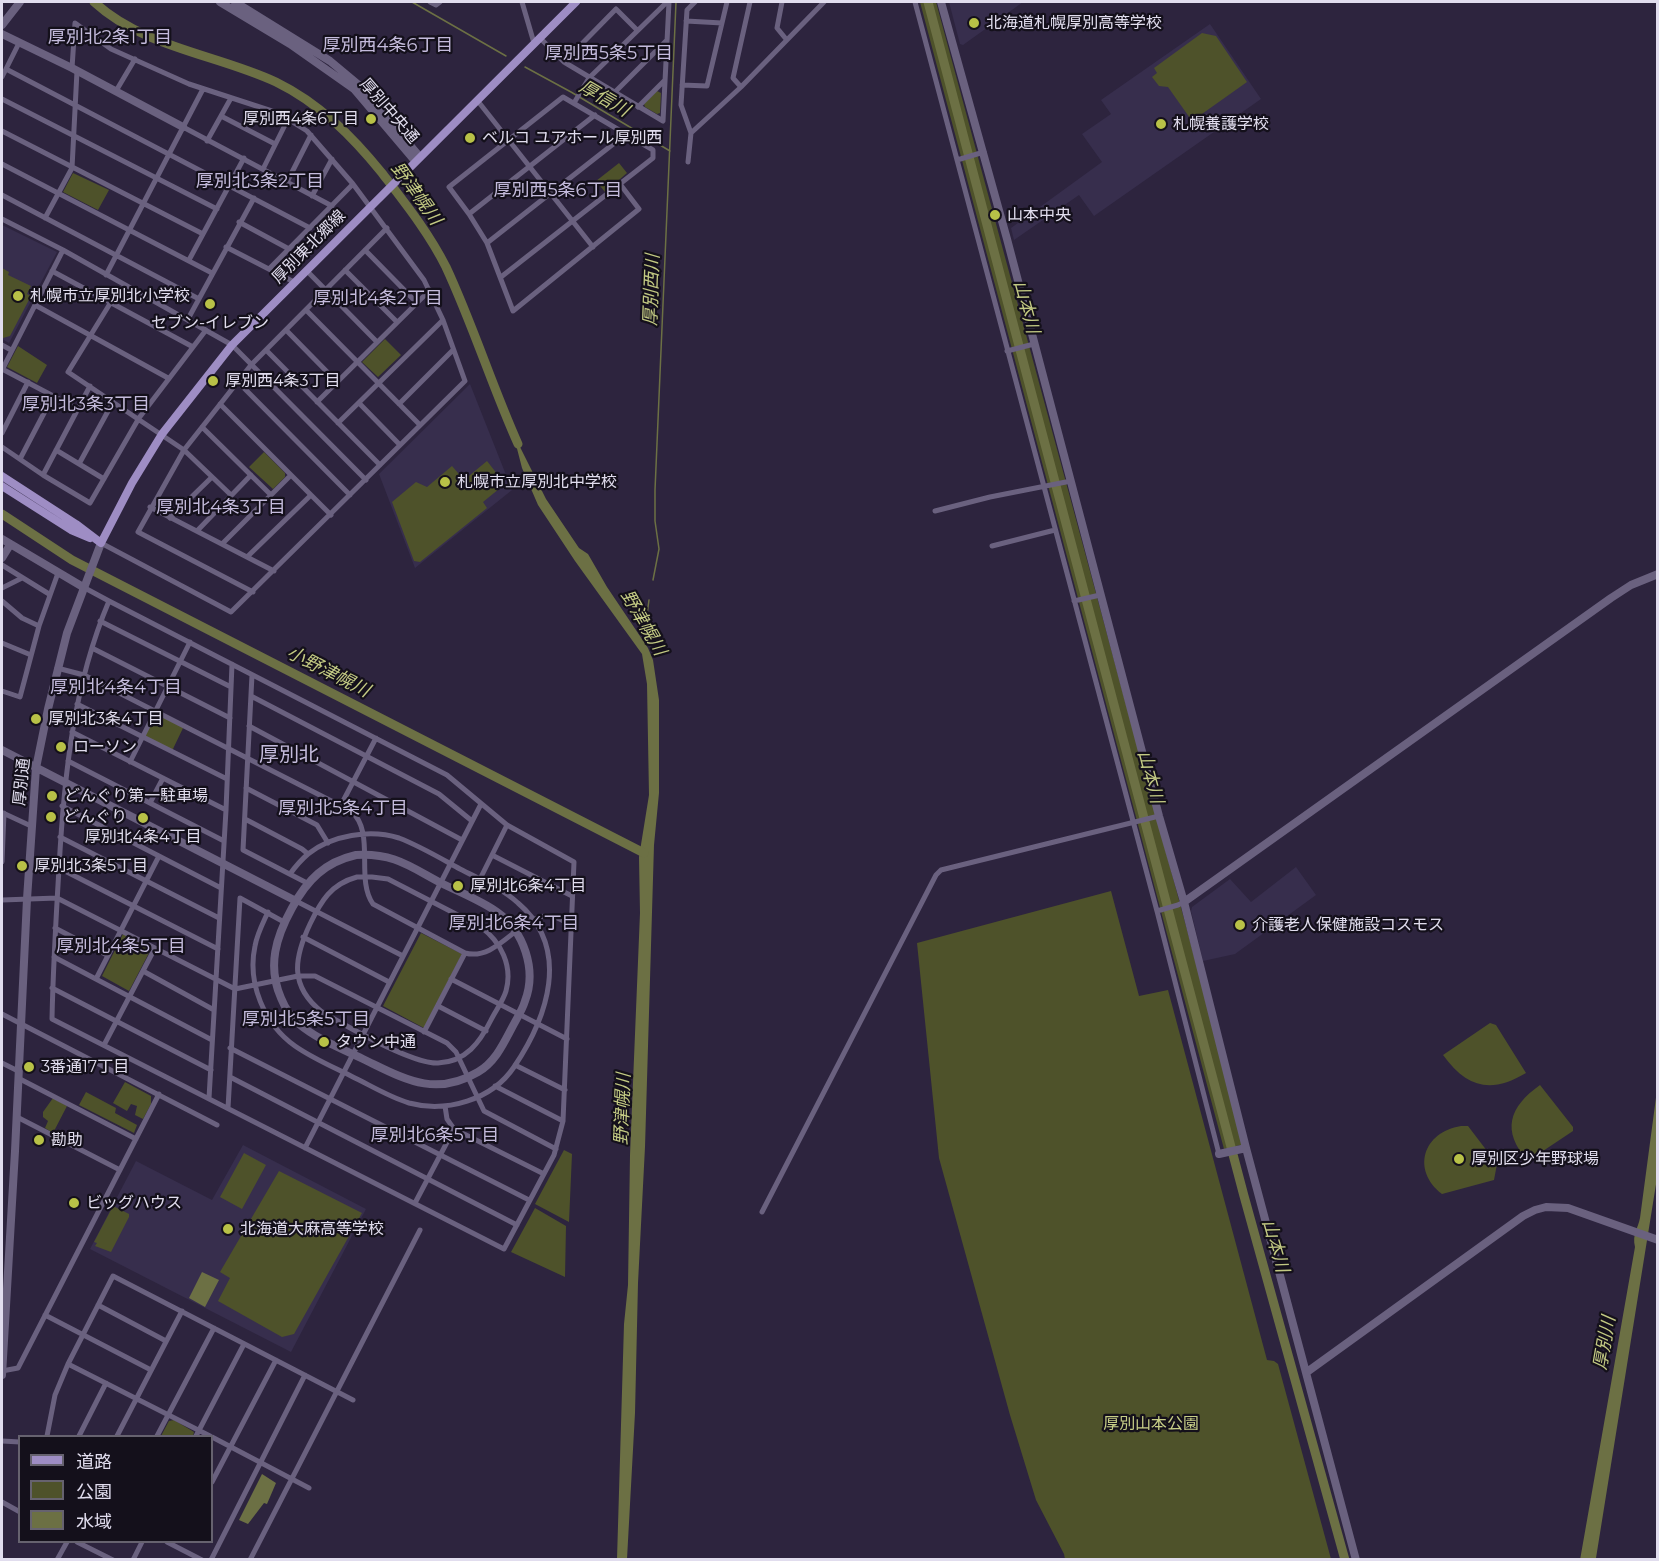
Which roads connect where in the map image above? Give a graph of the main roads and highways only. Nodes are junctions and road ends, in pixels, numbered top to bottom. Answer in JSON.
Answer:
{"nodes":[{"id":1,"x":576,"y":2,"type":"edge"},
{"id":2,"x":2,"y":476,"type":"edge"},
{"id":3,"x":2,"y":486,"type":"edge"},
{"id":4,"x":101,"y":543,"type":"junction"}],
"edges":[{"from":1,"to":4,"type":"main road","name":"厚別東北郷線"},
{"from":2,"to":4,"type":"main road"},
{"from":3,"to":4,"type":"main road"}]}
